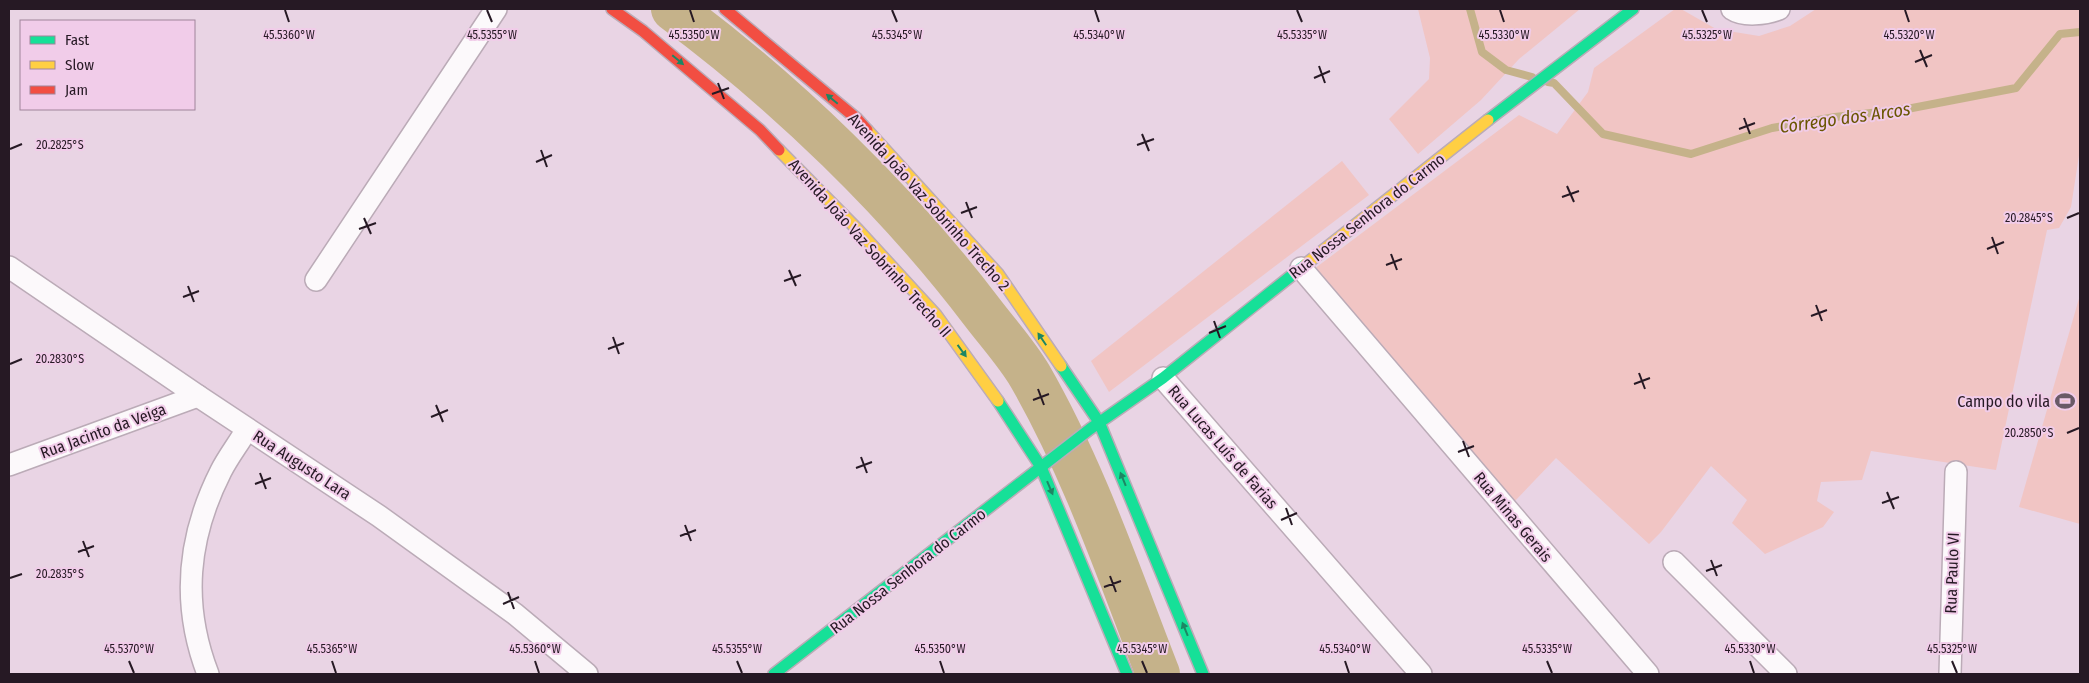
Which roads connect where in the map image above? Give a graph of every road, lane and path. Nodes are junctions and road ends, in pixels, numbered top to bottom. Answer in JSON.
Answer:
{"nodes":[{"id":1,"x":496,"y":9,"type":"edge"},
{"id":2,"x":612,"y":9,"type":"edge"},
{"id":3,"x":725,"y":9,"type":"edge"},
{"id":4,"x":1633,"y":9,"type":"edge"},
{"id":5,"x":1732,"y":9,"type":"edge"},
{"id":6,"x":1780,"y":9,"type":"edge"},
{"id":7,"x":9,"y":267,"type":"edge"},
{"id":8,"x":1301,"y":268,"type":"junction"},
{"id":9,"x":316,"y":280,"type":"dead end"},
{"id":10,"x":1164,"y":378,"type":"junction"},
{"id":11,"x":198,"y":396,"type":"junction"},
{"id":12,"x":1099,"y":422,"type":"junction"},
{"id":13,"x":247,"y":429,"type":"junction"},
{"id":14,"x":9,"y":465,"type":"edge"},
{"id":15,"x":1041,"y":467,"type":"junction"},
{"id":16,"x":1956,"y":472,"type":"dead end"},
{"id":17,"x":1674,"y":562,"type":"dead end"},
{"id":18,"x":208,"y":674,"type":"edge"},
{"id":19,"x":586,"y":674,"type":"edge"},
{"id":20,"x":774,"y":674,"type":"edge"},
{"id":21,"x":1127,"y":674,"type":"edge"},
{"id":22,"x":1203,"y":674,"type":"edge"},
{"id":23,"x":1421,"y":674,"type":"edge"},
{"id":24,"x":1648,"y":674,"type":"edge"},
{"id":25,"x":1786,"y":674,"type":"edge"},
{"id":26,"x":1950,"y":674,"type":"edge"}],
"edges":[{"from":1,"to":9,"type":"street"},
{"from":2,"to":15,"type":"street","name":"Avenida João Vaz Sobrinho Trecho II","one_way":true},
{"from":12,"to":3,"type":"street","name":"Avenida João Vaz Sobrinho Trecho 2","one_way":true},
{"from":4,"to":8,"type":"street","name":"Rua Nossa Senhora do Carmo"},
{"from":5,"to":6,"type":"street"},
{"from":7,"to":11,"type":"street","name":"Rua Augusto Lara"},
{"from":8,"to":10,"type":"street","name":"Rua Nossa Senhora do Carmo"},
{"from":8,"to":24,"type":"street","name":"Rua Minas Gerais"},
{"from":10,"to":12,"type":"street","name":"Rua Nossa Senhora do Carmo"},
{"from":10,"to":23,"type":"street","name":"Rua Lucas Luís de Farias"},
{"from":11,"to":13,"type":"street","name":"Rua Augusto Lara"},
{"from":11,"to":14,"type":"street","name":"Rua Jacinto da Veiga"},
{"from":12,"to":15,"type":"street","name":"Rua Nossa Senhora do Carmo"},
{"from":22,"to":12,"type":"street","name":"Avenida João Vaz Sobrinho Trecho 2","one_way":true},
{"from":13,"to":18,"type":"street"},
{"from":13,"to":19,"type":"street","name":"Rua Augusto Lara"},
{"from":15,"to":20,"type":"street","name":"Rua Nossa Senhora do Carmo"},
{"from":15,"to":21,"type":"street","name":"Avenida João Vaz Sobrinho Trecho II","one_way":true},
{"from":16,"to":26,"type":"street","name":"Rua Paulo VI"},
{"from":17,"to":25,"type":"street"}]}
